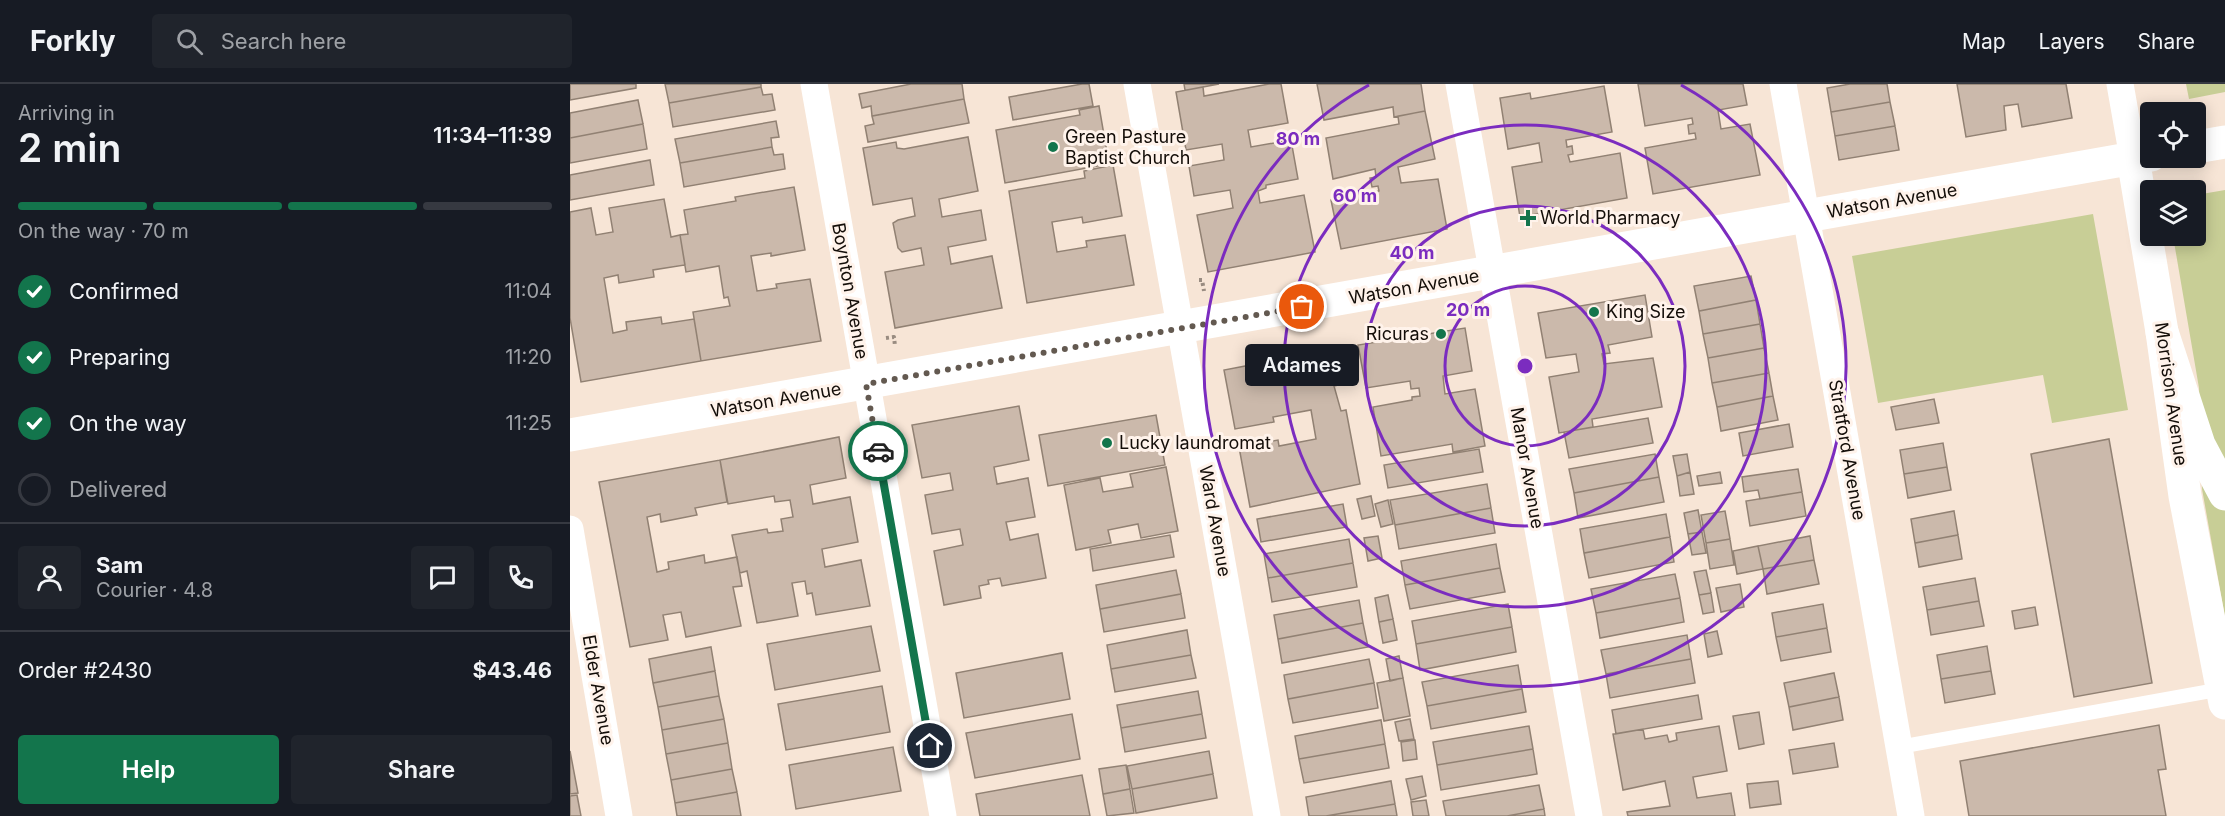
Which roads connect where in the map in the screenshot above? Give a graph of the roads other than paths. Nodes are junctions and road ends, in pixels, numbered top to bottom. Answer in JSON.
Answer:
{"nodes":[{"id":1,"x":814,"y":84,"type":"edge"},
{"id":2,"x":1137,"y":84,"type":"edge"},
{"id":3,"x":1459,"y":84,"type":"edge"},
{"id":4,"x":1783,"y":84,"type":"edge"},
{"id":5,"x":2120,"y":84,"type":"edge"},
{"id":6,"x":2225,"y":142,"type":"edge"},
{"id":7,"x":2206,"y":145,"type":"edge"},
{"id":8,"x":2140,"y":149,"type":"edge"},
{"id":9,"x":2140,"y":156,"type":"edge"},
{"id":10,"x":2143,"y":168,"type":"edge"},
{"id":11,"x":1806,"y":216,"type":"junction"},
{"id":12,"x":1493,"y":273,"type":"junction"},
{"id":13,"x":1181,"y":328,"type":"junction"},
{"id":14,"x":2162,"y":332,"type":"junction"},
{"id":15,"x":866,"y":384,"type":"junction"},
{"id":16,"x":570,"y":435,"type":"edge"},
{"id":17,"x":2225,"y":494,"type":"edge"},
{"id":18,"x":570,"y":530,"type":"edge"},
{"id":19,"x":2224,"y":696,"type":"edge"},
{"id":20,"x":1899,"y":747,"type":"junction"},
{"id":21,"x":938,"y":815,"type":"edge"},
{"id":22,"x":619,"y":816,"type":"edge"},
{"id":23,"x":1267,"y":816,"type":"edge"},
{"id":24,"x":1590,"y":816,"type":"edge"},
{"id":25,"x":1911,"y":816,"type":"edge"}],
"edges":[{"from":1,"to":15,"type":"street","name":"Boynton Avenue"},
{"from":2,"to":13,"type":"street","name":"Ward Avenue"},
{"from":3,"to":12,"type":"street","name":"Manor Avenue"},
{"from":4,"to":11,"type":"street","name":"Stratford Avenue"},
{"from":5,"to":8,"type":"street","name":"Morrison Avenue"},
{"from":6,"to":7,"type":"main road"},
{"from":9,"to":11,"type":"main road","name":"Watson Avenue"},
{"from":10,"to":14,"type":"main road","name":"Morrison Avenue"},
{"from":11,"to":12,"type":"main road","name":"Watson Avenue"},
{"from":11,"to":20,"type":"street","name":"Stratford Avenue"},
{"from":12,"to":13,"type":"main road","name":"Watson Avenue"},
{"from":12,"to":24,"type":"street","name":"Manor Avenue"},
{"from":13,"to":15,"type":"main road","name":"Watson Avenue"},
{"from":13,"to":23,"type":"street","name":"Ward Avenue"},
{"from":14,"to":17,"type":"main road"},
{"from":14,"to":19,"type":"main road","name":"Morrison Avenue"},
{"from":15,"to":16,"type":"main road","name":"Watson Avenue"},
{"from":15,"to":21,"type":"street","name":"Boynton Avenue"},
{"from":18,"to":22,"type":"street","name":"Elder Avenue"},
{"from":19,"to":20,"type":"lane"},
{"from":20,"to":25,"type":"street","name":"Stratford Avenue"}]}
